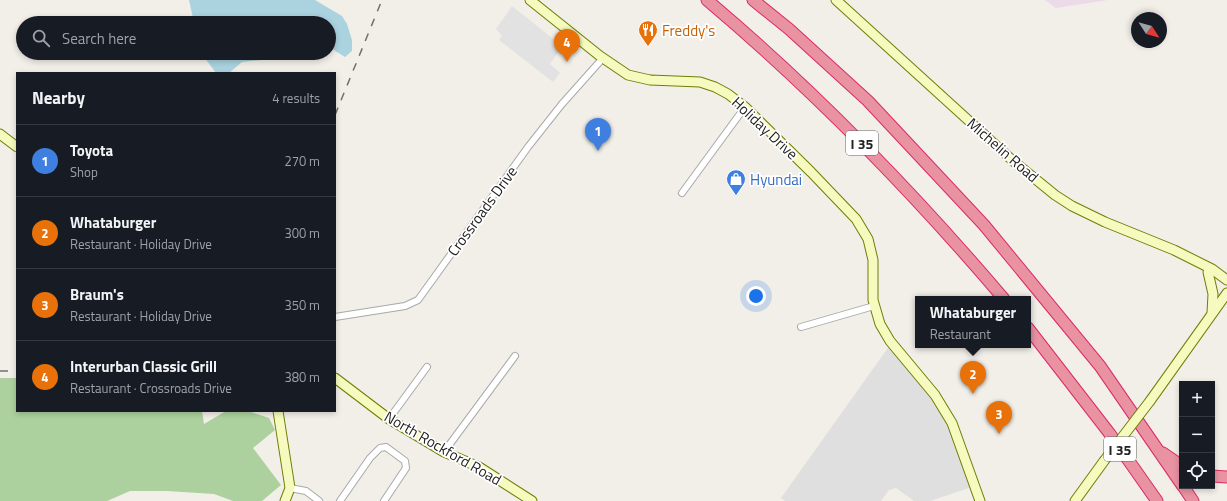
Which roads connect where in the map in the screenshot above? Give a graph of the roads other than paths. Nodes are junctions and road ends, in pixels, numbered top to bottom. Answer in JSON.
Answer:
{"nodes":[{"id":1,"x":530,"y":0,"type":"edge"},
{"id":2,"x":707,"y":0,"type":"edge"},
{"id":3,"x":715,"y":0,"type":"edge"},
{"id":4,"x":836,"y":0,"type":"edge"},
{"id":5,"x":754,"y":1,"type":"edge"},
{"id":6,"x":748,"y":34,"type":"junction"},
{"id":7,"x":603,"y":58,"type":"junction"},
{"id":8,"x":745,"y":107,"type":"junction"},
{"id":9,"x":0,"y":134,"type":"edge"},
{"id":10,"x":16,"y":146,"type":"edge"},
{"id":11,"x":682,"y":193,"type":"dead end"},
{"id":12,"x":1196,"y":261,"type":"junction"},
{"id":13,"x":1208,"y":272,"type":"junction"},
{"id":14,"x":1227,"y":280,"type":"edge"},
{"id":15,"x":1227,"y":286,"type":"edge"},
{"id":16,"x":1227,"y":293,"type":"edge"},
{"id":17,"x":1001,"y":296,"type":"edge"},
{"id":18,"x":874,"y":306,"type":"junction"},
{"id":19,"x":1211,"y":315,"type":"junction"},
{"id":20,"x":336,"y":317,"type":"edge"},
{"id":21,"x":801,"y":327,"type":"dead end"},
{"id":22,"x":1031,"y":332,"type":"edge"},
{"id":23,"x":515,"y":356,"type":"dead end"},
{"id":24,"x":427,"y":367,"type":"dead end"},
{"id":25,"x":336,"y":379,"type":"edge"},
{"id":26,"x":278,"y":412,"type":"edge"},
{"id":27,"x":389,"y":419,"type":"junction"},
{"id":28,"x":1153,"y":445,"type":"junction"},
{"id":29,"x":444,"y":452,"type":"junction"},
{"id":30,"x":1179,"y":464,"type":"edge"},
{"id":31,"x":1215,"y":476,"type":"edge"},
{"id":32,"x":1227,"y":477,"type":"edge"},
{"id":33,"x":1179,"y":482,"type":"edge"},
{"id":34,"x":290,"y":488,"type":"junction"},
{"id":35,"x":1184,"y":489,"type":"edge"},
{"id":36,"x":1156,"y":500,"type":"edge"},
{"id":37,"x":285,"y":501,"type":"edge"},
{"id":38,"x":319,"y":501,"type":"edge"},
{"id":39,"x":340,"y":501,"type":"edge"},
{"id":40,"x":384,"y":501,"type":"edge"},
{"id":41,"x":532,"y":501,"type":"edge"},
{"id":42,"x":980,"y":501,"type":"edge"},
{"id":43,"x":1075,"y":501,"type":"edge"},
{"id":44,"x":1193,"y":501,"type":"edge"}],
"edges":[{"from":1,"to":7,"type":"street","name":"Holiday Drive"},
{"from":2,"to":6,"type":"highway","number":"I 35"},
{"from":3,"to":6,"type":"highway"},
{"from":4,"to":12,"type":"street","name":"Michelin Road"},
{"from":5,"to":28,"type":"highway","number":"I 35"},
{"from":6,"to":17,"type":"highway","number":"I 35"},
{"from":7,"to":8,"type":"street","name":"Holiday Drive"},
{"from":7,"to":20,"type":"street","name":"Crossroads Drive"},
{"from":8,"to":11,"type":"street"},
{"from":8,"to":18,"type":"street","name":"Holiday Drive"},
{"from":9,"to":10,"type":"street"},
{"from":12,"to":13,"type":"street","name":"Michelin Road"},
{"from":12,"to":14,"type":"street","name":"Michelin Road"},
{"from":13,"to":15,"type":"street","name":"Michelin Road"},
{"from":13,"to":19,"type":"street"},
{"from":16,"to":19,"type":"street"},
{"from":18,"to":21,"type":"street"},
{"from":18,"to":42,"type":"street","name":"Holiday Drive"},
{"from":19,"to":43,"type":"street","bridge":true},
{"from":22,"to":36,"type":"highway","number":"I 35"},
{"from":23,"to":29,"type":"street"},
{"from":24,"to":27,"type":"street"},
{"from":25,"to":27,"type":"street","name":"North Rockford Road"},
{"from":26,"to":34,"type":"street"},
{"from":27,"to":29,"type":"street","name":"North Rockford Road"},
{"from":28,"to":30,"type":"highway"},
{"from":28,"to":33,"type":"highway","number":"I 35"},
{"from":29,"to":41,"type":"street","name":"North Rockford Road"},
{"from":31,"to":32,"type":"highway"},
{"from":34,"to":37,"type":"street"},
{"from":34,"to":38,"type":"street"},
{"from":35,"to":44,"type":"highway","number":"I 35"},
{"from":39,"to":40,"type":"street"}]}
